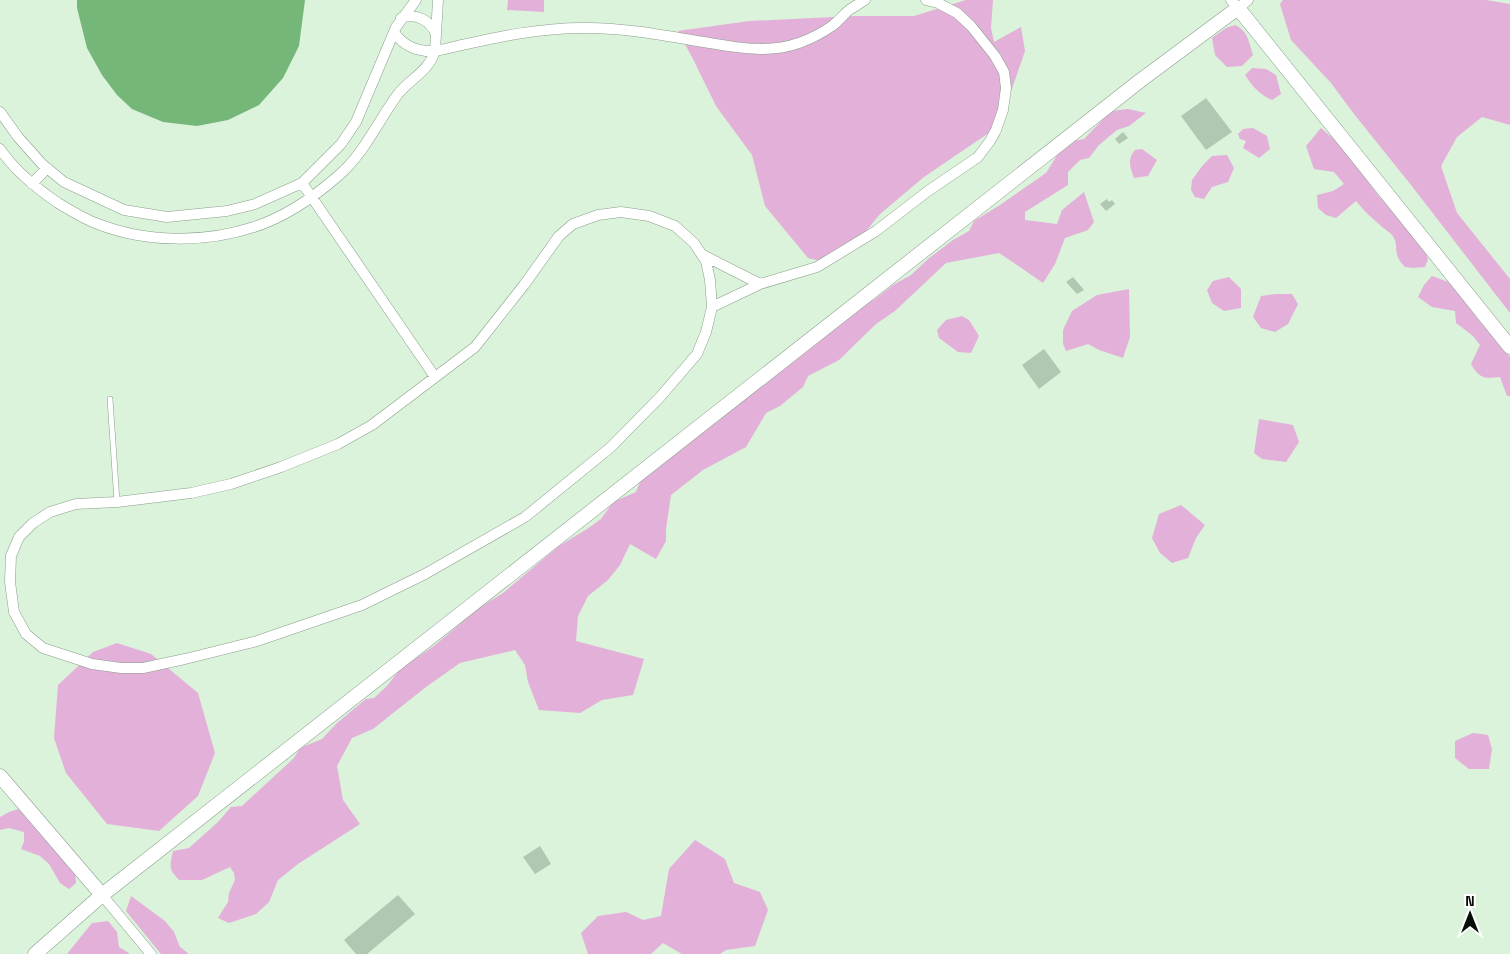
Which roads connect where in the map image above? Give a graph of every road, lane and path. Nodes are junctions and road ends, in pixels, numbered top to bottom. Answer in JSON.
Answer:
{"nodes":[{"id":1,"x":416,"y":0,"type":"edge"},
{"id":2,"x":438,"y":0,"type":"edge"},
{"id":3,"x":865,"y":0,"type":"edge"},
{"id":4,"x":926,"y":0,"type":"edge"},
{"id":5,"x":1239,"y":2,"type":"edge"},
{"id":6,"x":402,"y":18,"type":"junction"},
{"id":7,"x":394,"y":32,"type":"junction"},
{"id":8,"x":436,"y":34,"type":"junction"},
{"id":9,"x":434,"y":51,"type":"junction"},
{"id":10,"x":0,"y":112,"type":"edge"},
{"id":11,"x":0,"y":149,"type":"edge"},
{"id":12,"x":47,"y":168,"type":"junction"},
{"id":13,"x":302,"y":183,"type":"junction"},
{"id":14,"x":32,"y":184,"type":"junction"},
{"id":15,"x":312,"y":197,"type":"junction"},
{"id":16,"x":701,"y":254,"type":"junction"},
{"id":17,"x":760,"y":284,"type":"junction"},
{"id":18,"x":712,"y":307,"type":"junction"},
{"id":19,"x":1510,"y":348,"type":"edge"},
{"id":20,"x":435,"y":377,"type":"junction"},
{"id":21,"x":110,"y":399,"type":"dead end"},
{"id":22,"x":117,"y":502,"type":"junction"},
{"id":23,"x":0,"y":776,"type":"edge"},
{"id":24,"x":102,"y":895,"type":"junction"},
{"id":25,"x":35,"y":954,"type":"edge"},
{"id":26,"x":151,"y":954,"type":"edge"}],
"edges":[{"from":1,"to":6,"type":"street"},
{"from":2,"to":8,"type":"street"},
{"from":3,"to":9,"type":"street"},
{"from":4,"to":17,"type":"street"},
{"from":5,"to":19,"type":"street"},
{"from":5,"to":24,"type":"street"},
{"from":6,"to":7,"type":"street"},
{"from":6,"to":8,"type":"street"},
{"from":7,"to":9,"type":"street"},
{"from":7,"to":13,"type":"street"},
{"from":8,"to":9,"type":"street"},
{"from":9,"to":15,"type":"street"},
{"from":10,"to":12,"type":"street"},
{"from":11,"to":14,"type":"street"},
{"from":12,"to":13,"type":"street"},
{"from":12,"to":14,"type":"street"},
{"from":13,"to":15,"type":"street"},
{"from":14,"to":15,"type":"street"},
{"from":15,"to":20,"type":"street"},
{"from":16,"to":17,"type":"street"},
{"from":16,"to":18,"type":"street"},
{"from":16,"to":20,"type":"street"},
{"from":17,"to":18,"type":"street"},
{"from":18,"to":22,"type":"street"},
{"from":20,"to":22,"type":"street"},
{"from":21,"to":22,"type":"lane"},
{"from":23,"to":24,"type":"street"},
{"from":24,"to":25,"type":"street"},
{"from":24,"to":26,"type":"street"}]}
